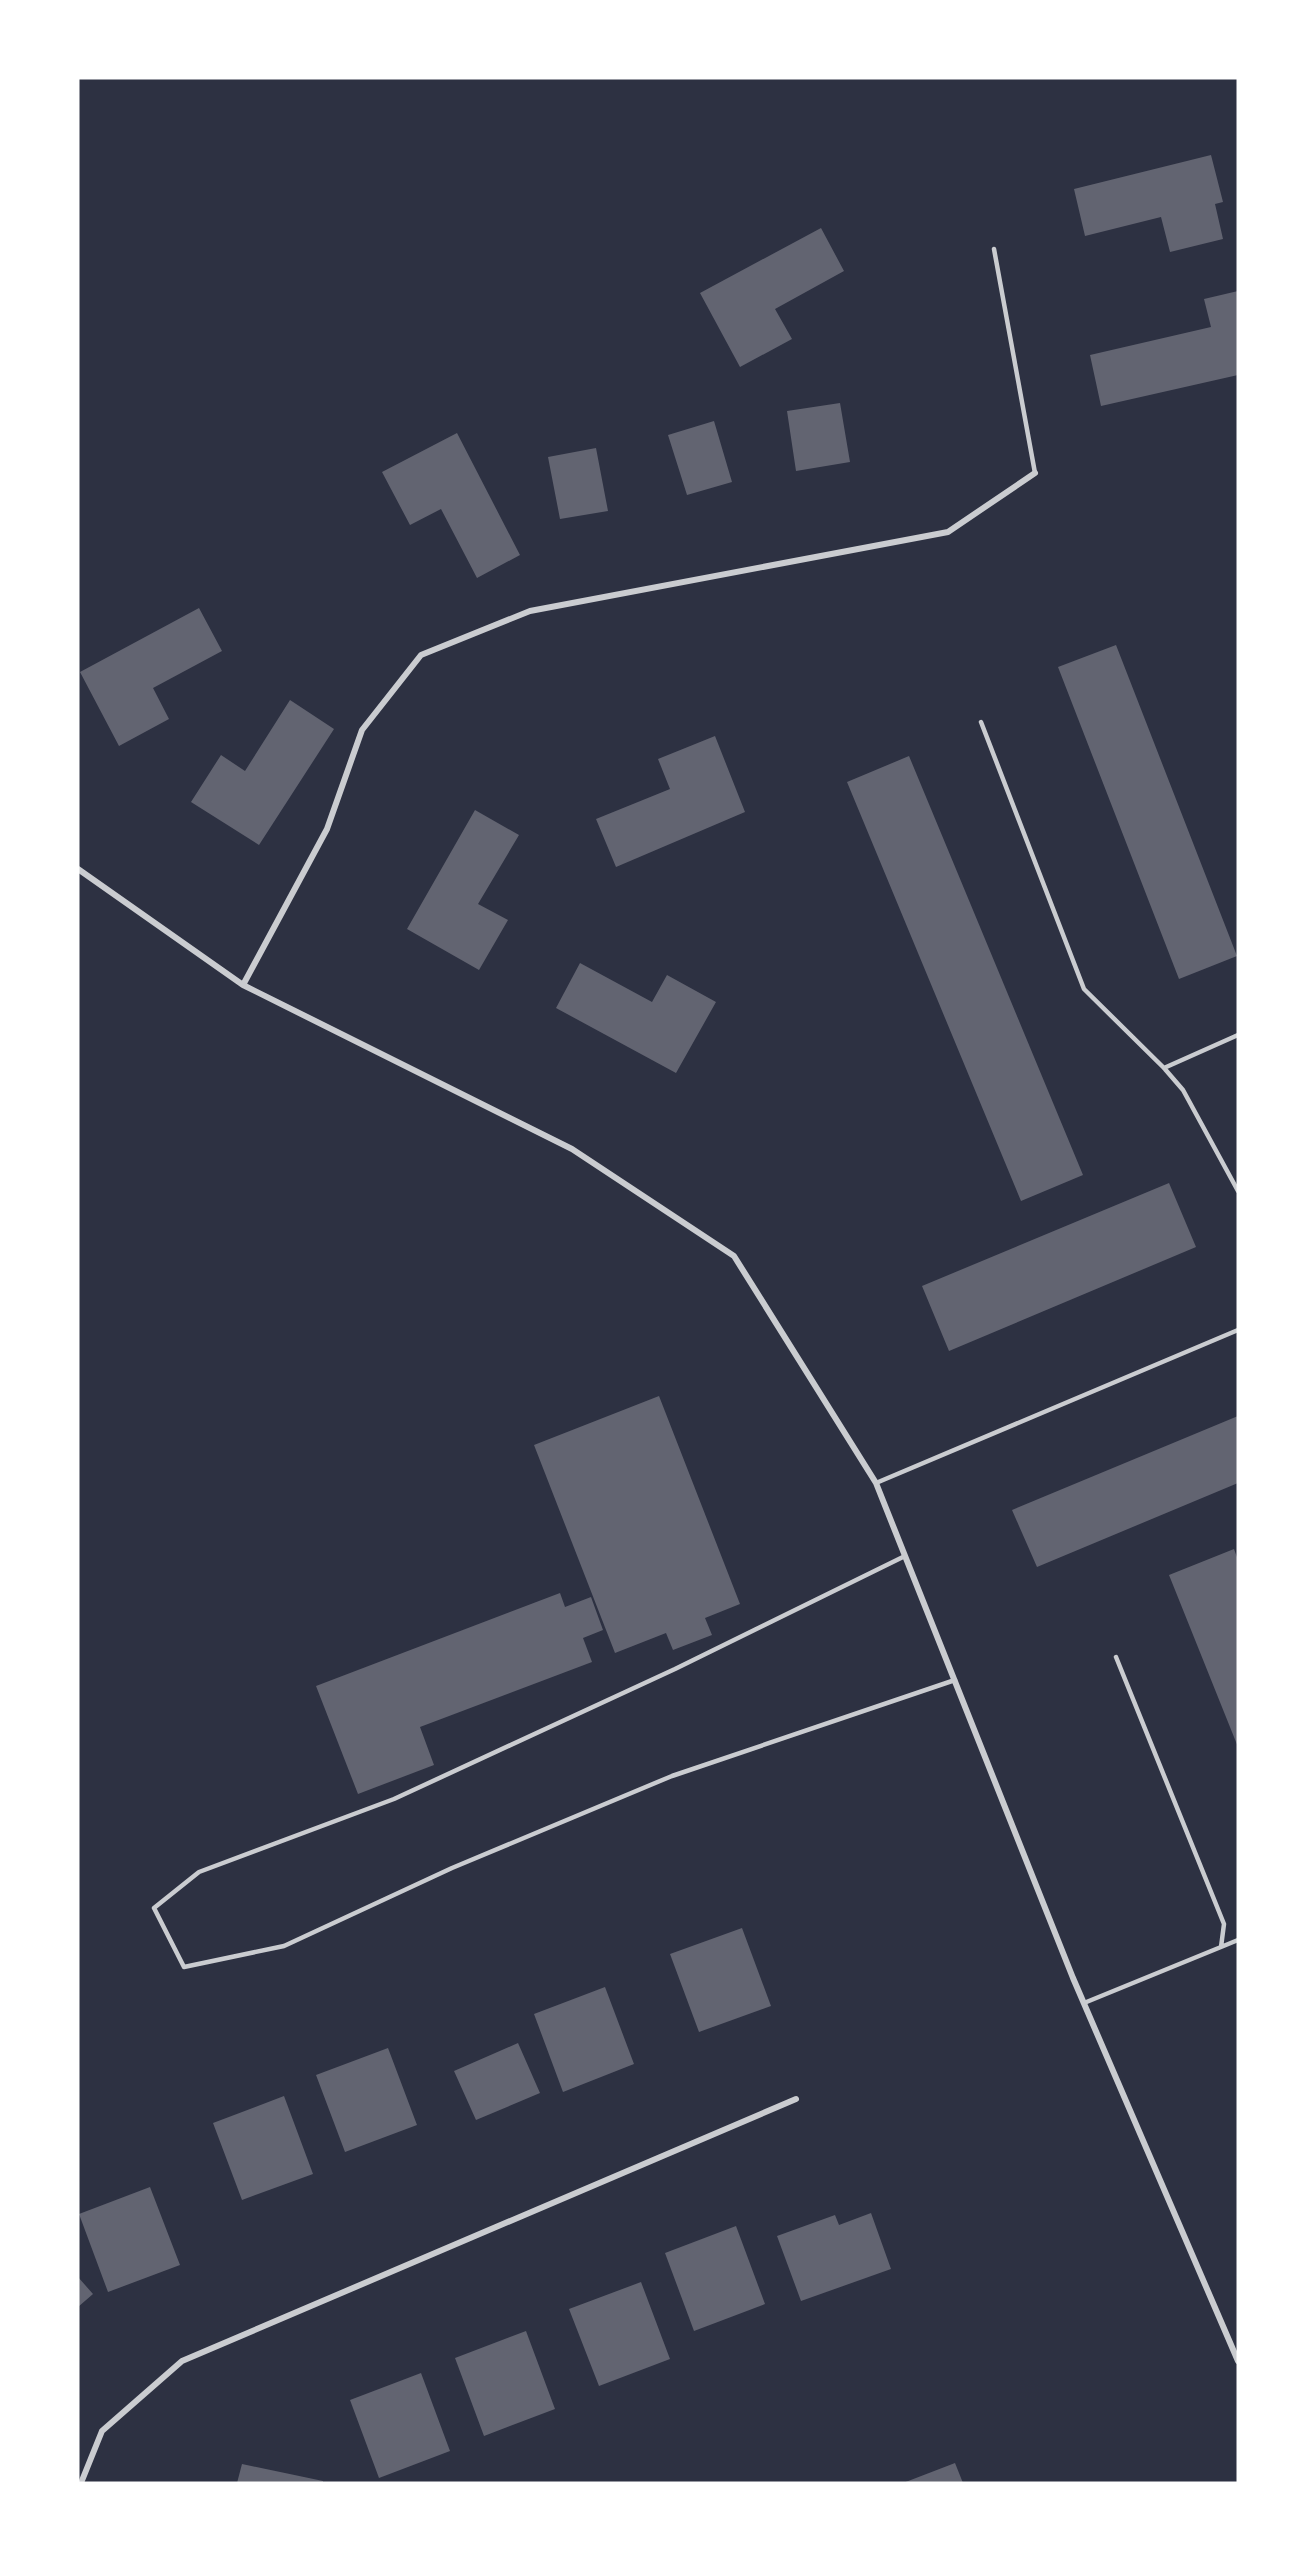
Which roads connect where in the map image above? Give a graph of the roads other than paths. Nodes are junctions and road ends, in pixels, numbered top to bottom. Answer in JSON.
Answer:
{"nodes":[{"id":1,"x":994,"y":249,"type":"dead end"},
{"id":2,"x":1035,"y":473,"type":"joint"},
{"id":3,"x":981,"y":722,"type":"dead end"},
{"id":4,"x":78,"y":869,"type":"edge"},
{"id":5,"x":243,"y":985,"type":"junction"},
{"id":6,"x":1238,"y":1035,"type":"edge"},
{"id":7,"x":1164,"y":1068,"type":"junction"},
{"id":8,"x":1238,"y":1191,"type":"edge"},
{"id":9,"x":1238,"y":1330,"type":"edge"},
{"id":10,"x":876,"y":1483,"type":"junction"},
{"id":11,"x":905,"y":1556,"type":"junction"},
{"id":12,"x":1116,"y":1658,"type":"dead end"},
{"id":13,"x":955,"y":1680,"type":"junction"},
{"id":14,"x":1238,"y":1940,"type":"edge"},
{"id":15,"x":1221,"y":1947,"type":"junction"},
{"id":16,"x":1084,"y":2003,"type":"junction"},
{"id":17,"x":796,"y":2099,"type":"dead end"},
{"id":18,"x":1238,"y":2361,"type":"edge"},
{"id":19,"x":81,"y":2483,"type":"edge"}],
"edges":[{"from":1,"to":2,"type":"lane"},
{"from":2,"to":5,"type":"street"},
{"from":3,"to":7,"type":"lane"},
{"from":4,"to":5,"type":"street"},
{"from":5,"to":10,"type":"street"},
{"from":6,"to":7,"type":"lane"},
{"from":7,"to":8,"type":"lane"},
{"from":9,"to":10,"type":"lane"},
{"from":10,"to":11,"type":"street"},
{"from":11,"to":13,"type":"street"},
{"from":11,"to":13,"type":"lane"},
{"from":12,"to":15,"type":"lane"},
{"from":13,"to":16,"type":"street"},
{"from":14,"to":15,"type":"lane"},
{"from":15,"to":16,"type":"lane"},
{"from":16,"to":18,"type":"street"},
{"from":17,"to":19,"type":"street"}]}
